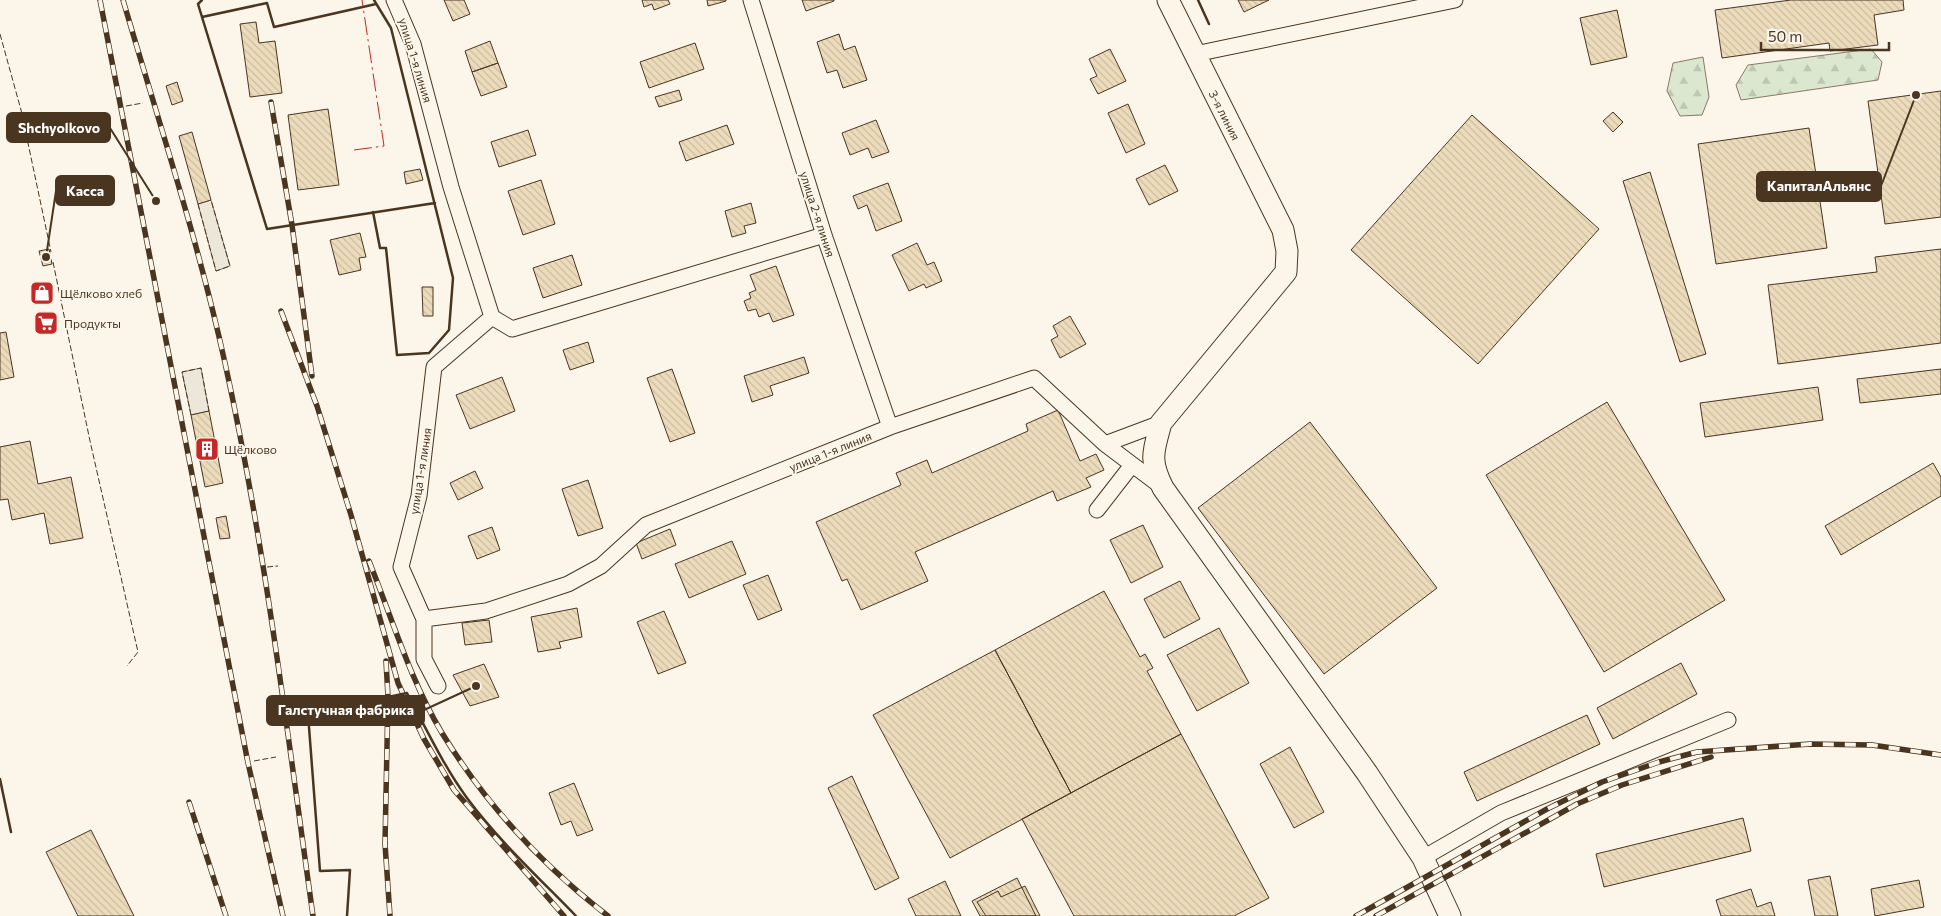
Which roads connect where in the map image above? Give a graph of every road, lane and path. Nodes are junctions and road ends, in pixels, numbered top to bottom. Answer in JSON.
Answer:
{"nodes":[{"id":1,"x":394,"y":0,"type":"edge"},
{"id":2,"x":751,"y":0,"type":"edge"},
{"id":3,"x":1168,"y":0,"type":"edge"},
{"id":4,"x":1455,"y":0,"type":"edge"},
{"id":5,"x":1195,"y":54,"type":"junction"},
{"id":6,"x":824,"y":235,"type":"junction"},
{"id":7,"x":492,"y":317,"type":"junction"},
{"id":8,"x":1162,"y":423,"type":"junction"},
{"id":9,"x":890,"y":427,"type":"junction"},
{"id":10,"x":1105,"y":444,"type":"junction"},
{"id":11,"x":1132,"y":465,"type":"junction"},
{"id":12,"x":1164,"y":488,"type":"junction"},
{"id":13,"x":1098,"y":510,"type":"dead end"},
{"id":14,"x":424,"y":619,"type":"junction"},
{"id":15,"x":438,"y":686,"type":"dead end"},
{"id":16,"x":1728,"y":720,"type":"dead end"},
{"id":17,"x":1423,"y":858,"type":"junction"},
{"id":18,"x":1450,"y":916,"type":"edge"}],
"edges":[{"from":1,"to":7,"type":"street","name":"улица 1-я линия"},
{"from":2,"to":6,"type":"street","name":"улица 2-я линия"},
{"from":3,"to":5,"type":"street","name":"3-я линия"},
{"from":4,"to":5,"type":"street"},
{"from":5,"to":8,"type":"street","name":"3-я линия"},
{"from":6,"to":7,"type":"street"},
{"from":6,"to":9,"type":"street","name":"улица 2-я линия"},
{"from":7,"to":14,"type":"street","name":"улица 1-я линия"},
{"from":8,"to":10,"type":"street"},
{"from":8,"to":12,"type":"street"},
{"from":9,"to":10,"type":"street","name":"улица 1-я линия"},
{"from":9,"to":14,"type":"street","name":"улица 1-я линия"},
{"from":10,"to":11,"type":"street"},
{"from":11,"to":12,"type":"street"},
{"from":11,"to":13,"type":"street"},
{"from":12,"to":17,"type":"street"},
{"from":14,"to":15,"type":"street"},
{"from":16,"to":17,"type":"street"},
{"from":17,"to":18,"type":"street"}]}
